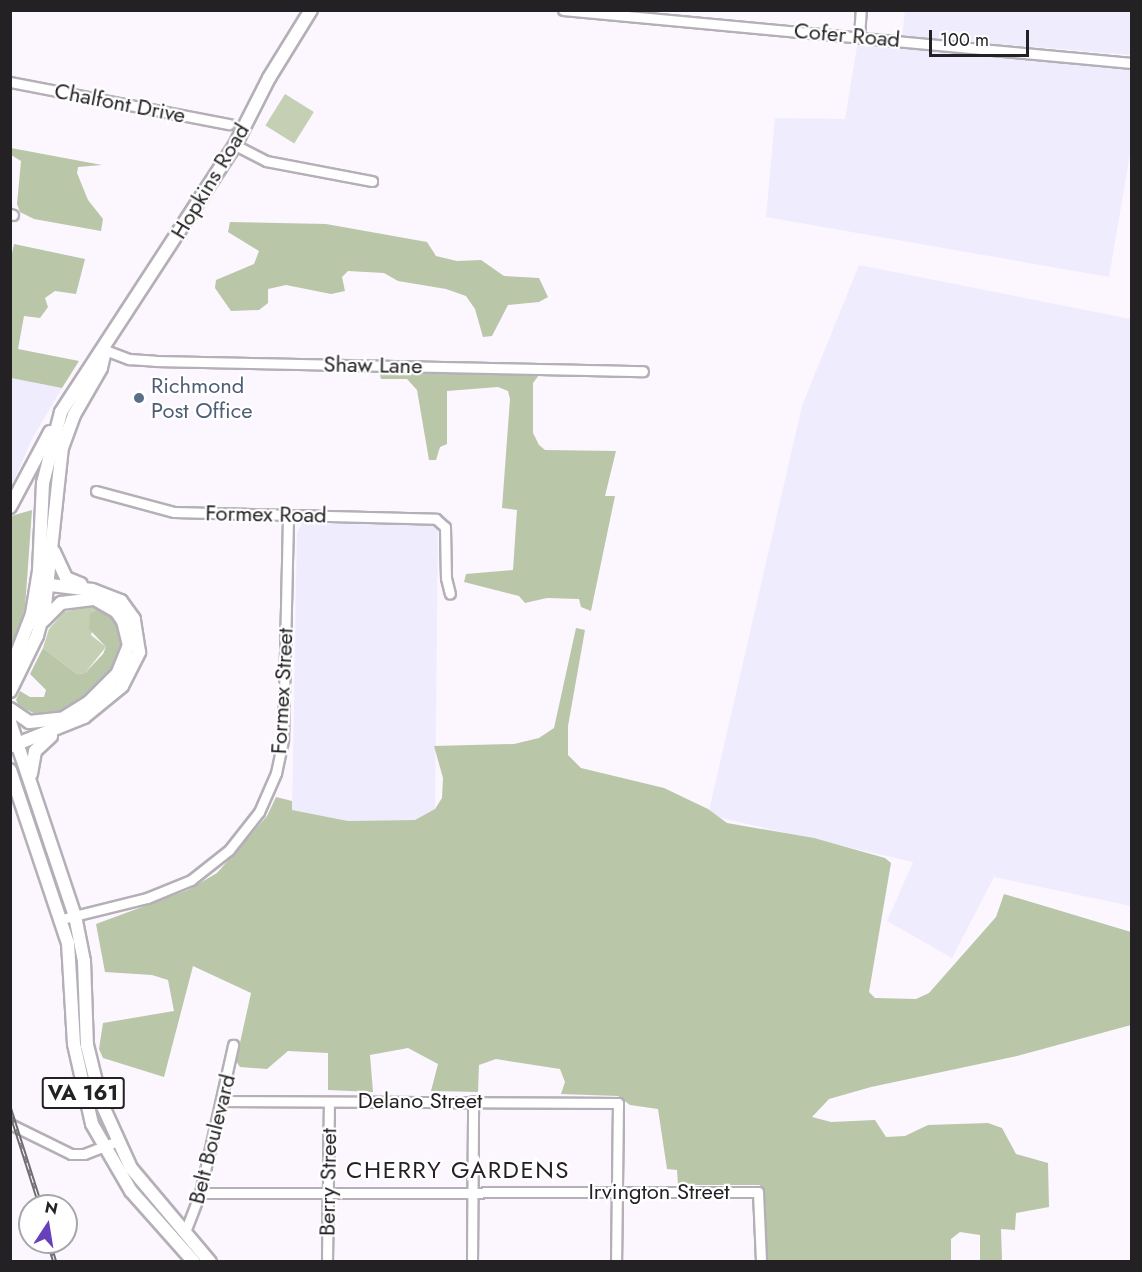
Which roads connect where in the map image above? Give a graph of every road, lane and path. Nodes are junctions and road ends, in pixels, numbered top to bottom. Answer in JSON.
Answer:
{"nodes":[{"id":1,"x":311,"y":10,"type":"edge"},
{"id":2,"x":563,"y":10,"type":"edge"},
{"id":3,"x":861,"y":10,"type":"edge"},
{"id":4,"x":859,"y":36,"type":"junction"},
{"id":5,"x":1131,"y":63,"type":"edge"},
{"id":6,"x":10,"y":82,"type":"edge"},
{"id":7,"x":229,"y":124,"type":"dead end"},
{"id":8,"x":235,"y":145,"type":"junction"},
{"id":9,"x":372,"y":181,"type":"dead end"},
{"id":10,"x":105,"y":350,"type":"junction"},
{"id":11,"x":643,"y":371,"type":"dead end"},
{"id":12,"x":56,"y":424,"type":"junction"},
{"id":13,"x":96,"y":491,"type":"dead end"},
{"id":14,"x":10,"y":507,"type":"edge"},
{"id":15,"x":288,"y":515,"type":"junction"},
{"id":16,"x":52,"y":542,"type":"junction"},
{"id":17,"x":43,"y":584,"type":"junction"},
{"id":18,"x":99,"y":591,"type":"junction"},
{"id":19,"x":450,"y":594,"type":"dead end"},
{"id":20,"x":37,"y":636,"type":"junction"},
{"id":21,"x":10,"y":670,"type":"edge"},
{"id":22,"x":10,"y":691,"type":"edge"},
{"id":23,"x":10,"y":709,"type":"edge"},
{"id":24,"x":10,"y":722,"type":"edge"},
{"id":25,"x":65,"y":723,"type":"junction"},
{"id":26,"x":14,"y":743,"type":"edge"},
{"id":27,"x":10,"y":770,"type":"edge"},
{"id":28,"x":30,"y":781,"type":"junction"},
{"id":29,"x":75,"y":916,"type":"junction"},
{"id":30,"x":63,"y":919,"type":"junction"},
{"id":31,"x":233,"y":1045,"type":"dead end"},
{"id":32,"x":223,"y":1101,"type":"junction"},
{"id":33,"x":473,"y":1101,"type":"junction"},
{"id":34,"x":329,"y":1102,"type":"junction"},
{"id":35,"x":10,"y":1124,"type":"edge"},
{"id":36,"x":116,"y":1142,"type":"junction"},
{"id":37,"x":104,"y":1147,"type":"junction"},
{"id":38,"x":472,"y":1192,"type":"junction"},
{"id":39,"x":200,"y":1193,"type":"junction"},
{"id":40,"x":327,"y":1193,"type":"junction"},
{"id":41,"x":616,"y":1193,"type":"junction"},
{"id":42,"x":185,"y":1232,"type":"junction"},
{"id":43,"x":194,"y":1262,"type":"edge"},
{"id":44,"x":210,"y":1262,"type":"edge"},
{"id":45,"x":327,"y":1262,"type":"edge"},
{"id":46,"x":472,"y":1262,"type":"edge"},
{"id":47,"x":616,"y":1262,"type":"edge"},
{"id":48,"x":761,"y":1262,"type":"edge"}],
"edges":[{"from":1,"to":8,"type":"main road","name":"Hopkins Road"},
{"from":2,"to":4,"type":"street","name":"Cofer Road"},
{"from":3,"to":4,"type":"street"},
{"from":4,"to":5,"type":"street","name":"Cofer Road"},
{"from":6,"to":7,"type":"street","name":"Chalfont Drive"},
{"from":8,"to":9,"type":"street"},
{"from":8,"to":10,"type":"main road","name":"Hopkins Road"},
{"from":10,"to":11,"type":"street","name":"Shaw Lane"},
{"from":10,"to":12,"type":"main road","name":"Hopkins Road"},
{"from":10,"to":16,"type":"main road","name":"Hopkins Road"},
{"from":12,"to":14,"type":"main road"},
{"from":12,"to":17,"type":"main road","name":"Hopkins Road"},
{"from":13,"to":15,"type":"street","name":"Formex Road"},
{"from":15,"to":19,"type":"street","name":"Formex Road"},
{"from":15,"to":29,"type":"street","name":"Formex Street"},
{"from":16,"to":17,"type":"main road","name":"Hopkins Road"},
{"from":16,"to":18,"type":"main road"},
{"from":17,"to":18,"type":"main road"},
{"from":17,"to":20,"type":"main road","name":"Hopkins Road"},
{"from":17,"to":21,"type":"main road","name":"Hopkins Road"},
{"from":18,"to":25,"type":"main road"},
{"from":20,"to":22,"type":"main road","name":"Hopkins Road"},
{"from":20,"to":25,"type":"main road"},
{"from":23,"to":25,"type":"main road"},
{"from":24,"to":26,"type":"main road","number":"VA 161"},
{"from":25,"to":26,"type":"main road"},
{"from":25,"to":28,"type":"main road"},
{"from":26,"to":28,"type":"main road","number":"VA 161"},
{"from":27,"to":30,"type":"main road","number":"VA 161"},
{"from":28,"to":29,"type":"main road","number":"VA 161"},
{"from":29,"to":30,"type":"street","name":"Formex Street"},
{"from":29,"to":36,"type":"main road","number":"VA 161"},
{"from":30,"to":37,"type":"main road","number":"VA 161"},
{"from":31,"to":32,"type":"street","name":"Belt Boulevard"},
{"from":32,"to":34,"type":"street","name":"Delano Street"},
{"from":32,"to":39,"type":"street","name":"Belt Boulevard"},
{"from":33,"to":34,"type":"street","name":"Delano Street"},
{"from":33,"to":38,"type":"street"},
{"from":33,"to":41,"type":"street","name":"Delano Street"},
{"from":34,"to":40,"type":"street","name":"Berry Street"},
{"from":35,"to":37,"type":"street"},
{"from":36,"to":37,"type":"street"},
{"from":36,"to":42,"type":"main road","number":"VA 161"},
{"from":37,"to":43,"type":"main road","number":"VA 161"},
{"from":38,"to":40,"type":"street","name":"Irvington Street"},
{"from":38,"to":41,"type":"street","name":"Irvington Street"},
{"from":38,"to":46,"type":"street"},
{"from":39,"to":40,"type":"street","name":"Irvington Street"},
{"from":39,"to":42,"type":"street","name":"Belt Boulevard"},
{"from":40,"to":45,"type":"street","name":"Berry Street"},
{"from":41,"to":47,"type":"street"},
{"from":41,"to":48,"type":"street","name":"Irvington Street"},
{"from":42,"to":44,"type":"main road","number":"VA 161"}]}
